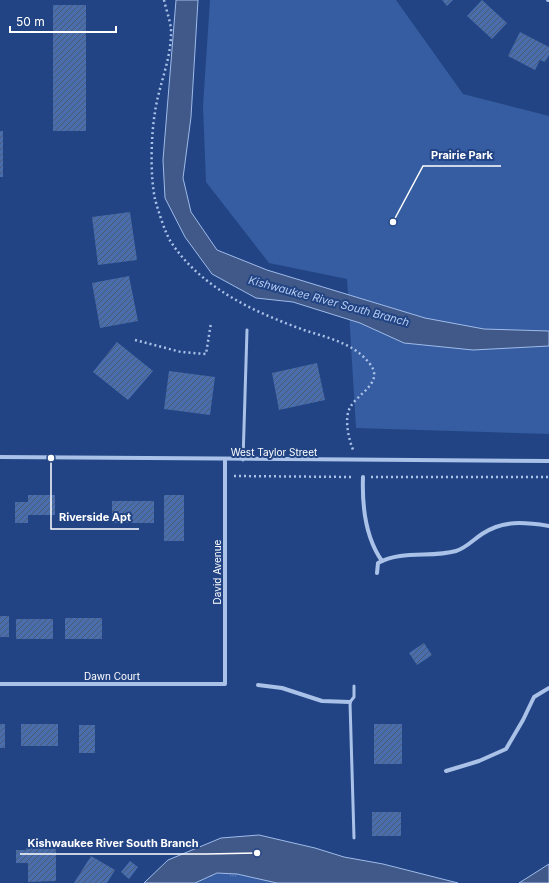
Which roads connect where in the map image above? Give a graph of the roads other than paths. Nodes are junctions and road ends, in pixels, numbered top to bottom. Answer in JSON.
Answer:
{"nodes":[{"id":1,"x":247,"y":330,"type":"dead end"},
{"id":2,"x":0,"y":457,"type":"edge"},
{"id":3,"x":225,"y":460,"type":"junction"},
{"id":4,"x":243,"y":460,"type":"junction"},
{"id":5,"x":549,"y":461,"type":"edge"},
{"id":6,"x":363,"y":477,"type":"road end"},
{"id":7,"x":549,"y":526,"type":"edge"},
{"id":8,"x":382,"y":561,"type":"junction"},
{"id":9,"x":377,"y":573,"type":"dead end"},
{"id":10,"x":0,"y":684,"type":"edge"},
{"id":11,"x":224,"y":684,"type":"joint"},
{"id":12,"x":258,"y":685,"type":"dead end"},
{"id":13,"x":354,"y":686,"type":"dead end"},
{"id":14,"x":549,"y":688,"type":"edge"},
{"id":15,"x":350,"y":702,"type":"junction"},
{"id":16,"x":446,"y":771,"type":"dead end"},
{"id":17,"x":354,"y":838,"type":"dead end"}],
"edges":[{"from":1,"to":4,"type":"lane"},
{"from":2,"to":3,"type":"street","name":"West Taylor Street"},
{"from":3,"to":4,"type":"street","name":"West Taylor Street"},
{"from":3,"to":11,"type":"street","name":"David Avenue"},
{"from":4,"to":5,"type":"street","name":"West Taylor Street"},
{"from":6,"to":8,"type":"street"},
{"from":7,"to":8,"type":"street"},
{"from":8,"to":9,"type":"street"},
{"from":10,"to":11,"type":"street","name":"Dawn Court"},
{"from":12,"to":15,"type":"street"},
{"from":13,"to":15,"type":"lane"},
{"from":14,"to":16,"type":"street"},
{"from":15,"to":17,"type":"lane"}]}
